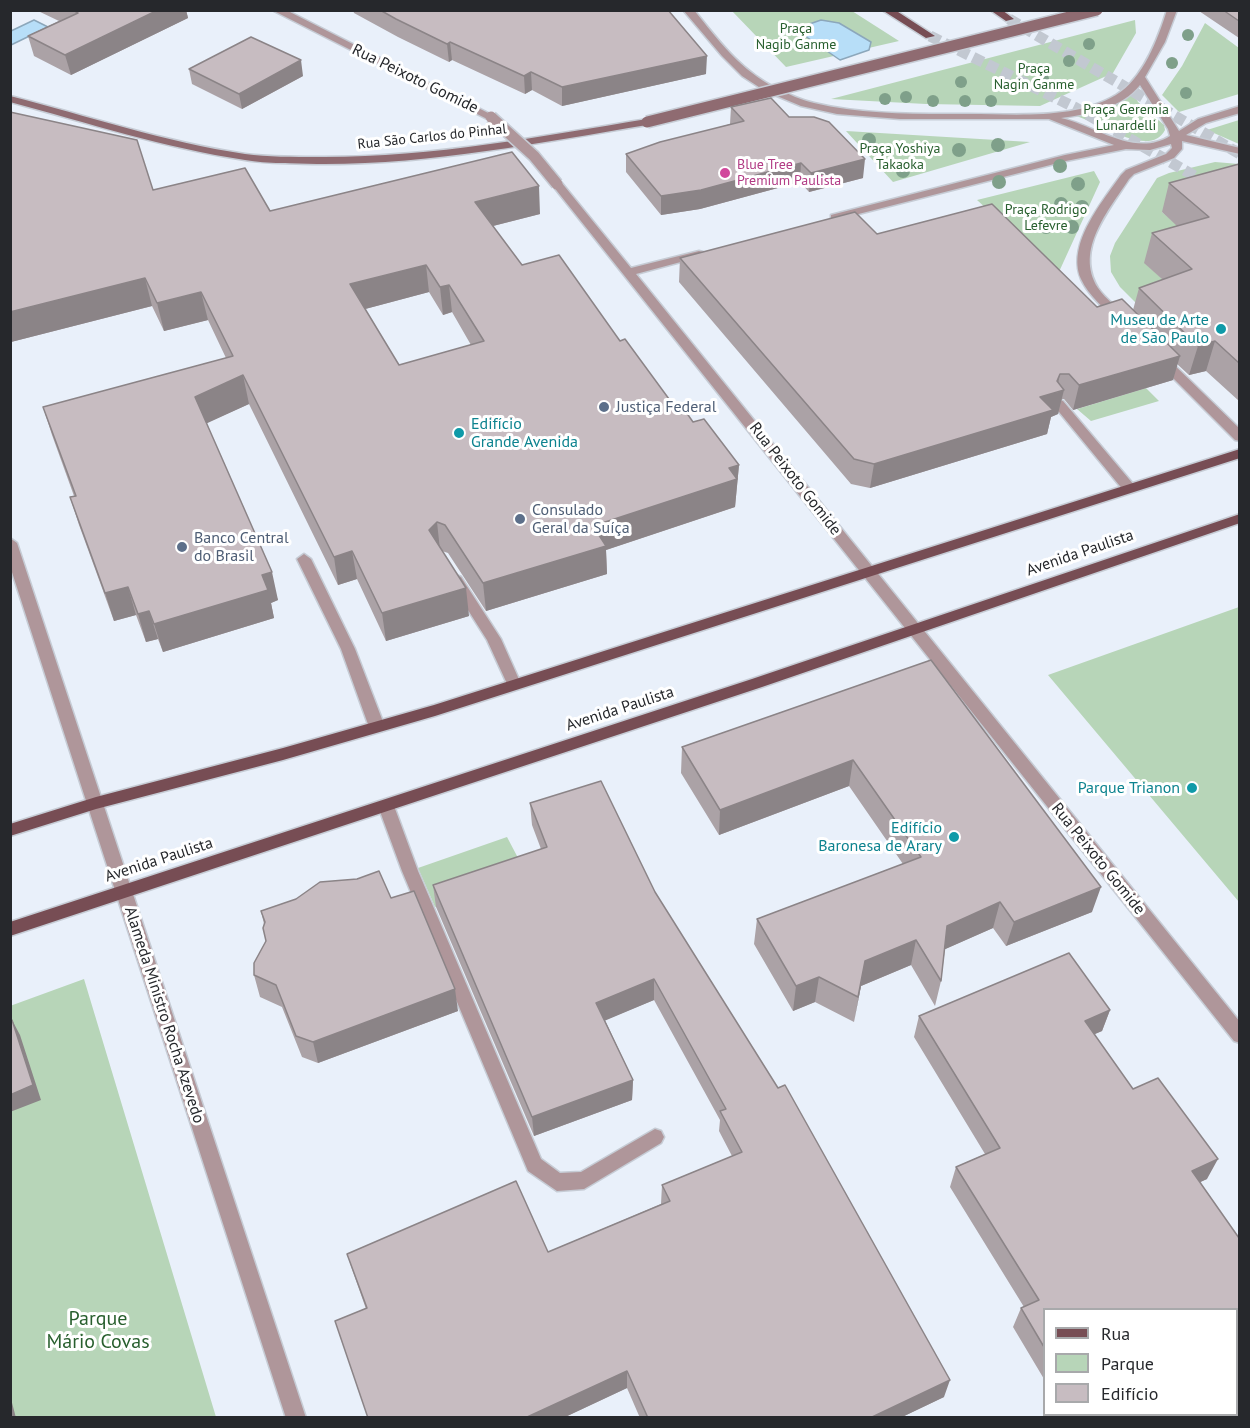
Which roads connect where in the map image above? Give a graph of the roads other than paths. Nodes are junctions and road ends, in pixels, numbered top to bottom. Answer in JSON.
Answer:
{"nodes":[{"id":1,"x":277,"y":10,"type":"edge"},
{"id":2,"x":688,"y":10,"type":"edge"},
{"id":3,"x":887,"y":10,"type":"edge"},
{"id":4,"x":995,"y":10,"type":"edge"},
{"id":5,"x":1097,"y":10,"type":"edge"},
{"id":6,"x":1172,"y":10,"type":"edge"},
{"id":7,"x":1009,"y":19,"type":"tunnel mouth"},
{"id":8,"x":930,"y":36,"type":"tunnel mouth"},
{"id":9,"x":1140,"y":77,"type":"junction"},
{"id":10,"x":10,"y":99,"type":"edge"},
{"id":11,"x":1239,"y":110,"type":"edge"},
{"id":12,"x":1042,"y":117,"type":"junction"},
{"id":13,"x":1177,"y":136,"type":"junction"},
{"id":14,"x":1126,"y":146,"type":"junction"},
{"id":15,"x":1239,"y":151,"type":"edge"},
{"id":16,"x":827,"y":220,"type":"edge"},
{"id":17,"x":713,"y":250,"type":"edge"},
{"id":18,"x":630,"y":272,"type":"junction"},
{"id":19,"x":1133,"y":330,"type":"edge"},
{"id":20,"x":1149,"y":346,"type":"edge"},
{"id":21,"x":1059,"y":404,"type":"edge"},
{"id":22,"x":1239,"y":437,"type":"edge"},
{"id":23,"x":1239,"y":453,"type":"edge"},
{"id":24,"x":1129,"y":488,"type":"junction"},
{"id":25,"x":1239,"y":518,"type":"edge"},
{"id":26,"x":10,"y":543,"type":"edge"},
{"id":27,"x":304,"y":559,"type":"dead end"},
{"id":28,"x":447,"y":566,"type":"edge"},
{"id":29,"x":868,"y":572,"type":"junction"},
{"id":30,"x":916,"y":629,"type":"junction"},
{"id":31,"x":514,"y":684,"type":"junction"},
{"id":32,"x":377,"y":727,"type":"junction"},
{"id":33,"x":96,"y":803,"type":"junction"},
{"id":34,"x":386,"y":806,"type":"junction"},
{"id":35,"x":10,"y":830,"type":"edge"},
{"id":36,"x":124,"y":890,"type":"junction"},
{"id":37,"x":10,"y":929,"type":"edge"},
{"id":38,"x":1239,"y":1036,"type":"edge"},
{"id":39,"x":655,"y":1137,"type":"dead end"},
{"id":40,"x":296,"y":1418,"type":"edge"}],
"edges":[{"from":1,"to":18,"type":"street","name":"Rua Peixoto Gomide","bridge":true},
{"from":2,"to":12,"type":"street"},
{"from":3,"to":8,"type":"main road"},
{"from":4,"to":7,"type":"main road"},
{"from":5,"to":10,"type":"street","name":"Rua São Carlos do Pinhal","bridge":true},
{"from":6,"to":9,"type":"street"},
{"from":9,"to":12,"type":"street"},
{"from":9,"to":13,"type":"street"},
{"from":11,"to":13,"type":"street"},
{"from":12,"to":14,"type":"street"},
{"from":13,"to":14,"type":"street"},
{"from":13,"to":15,"type":"street"},
{"from":13,"to":19,"type":"street"},
{"from":14,"to":16,"type":"street"},
{"from":17,"to":18,"type":"street"},
{"from":18,"to":29,"type":"street","name":"Rua Peixoto Gomide"},
{"from":20,"to":22,"type":"street"},
{"from":21,"to":24,"type":"street"},
{"from":23,"to":24,"type":"main road"},
{"from":24,"to":29,"type":"main road"},
{"from":25,"to":30,"type":"main road","name":"Avenida Paulista"},
{"from":26,"to":33,"type":"street","name":"Alameda Ministro Rocha Azevedo"},
{"from":27,"to":32,"type":"street"},
{"from":28,"to":31,"type":"street"},
{"from":29,"to":30,"type":"street","name":"Rua Peixoto Gomide"},
{"from":29,"to":31,"type":"main road"},
{"from":30,"to":34,"type":"main road","name":"Avenida Paulista"},
{"from":30,"to":38,"type":"street","name":"Rua Peixoto Gomide"},
{"from":31,"to":32,"type":"main road"},
{"from":32,"to":33,"type":"main road"},
{"from":33,"to":35,"type":"main road"},
{"from":33,"to":36,"type":"street","name":"Alameda Ministro Rocha Azevedo"},
{"from":34,"to":36,"type":"main road","name":"Avenida Paulista"},
{"from":34,"to":39,"type":"street"},
{"from":36,"to":37,"type":"main road","name":"Avenida Paulista"},
{"from":36,"to":40,"type":"street","name":"Alameda Ministro Rocha Azevedo"}]}
